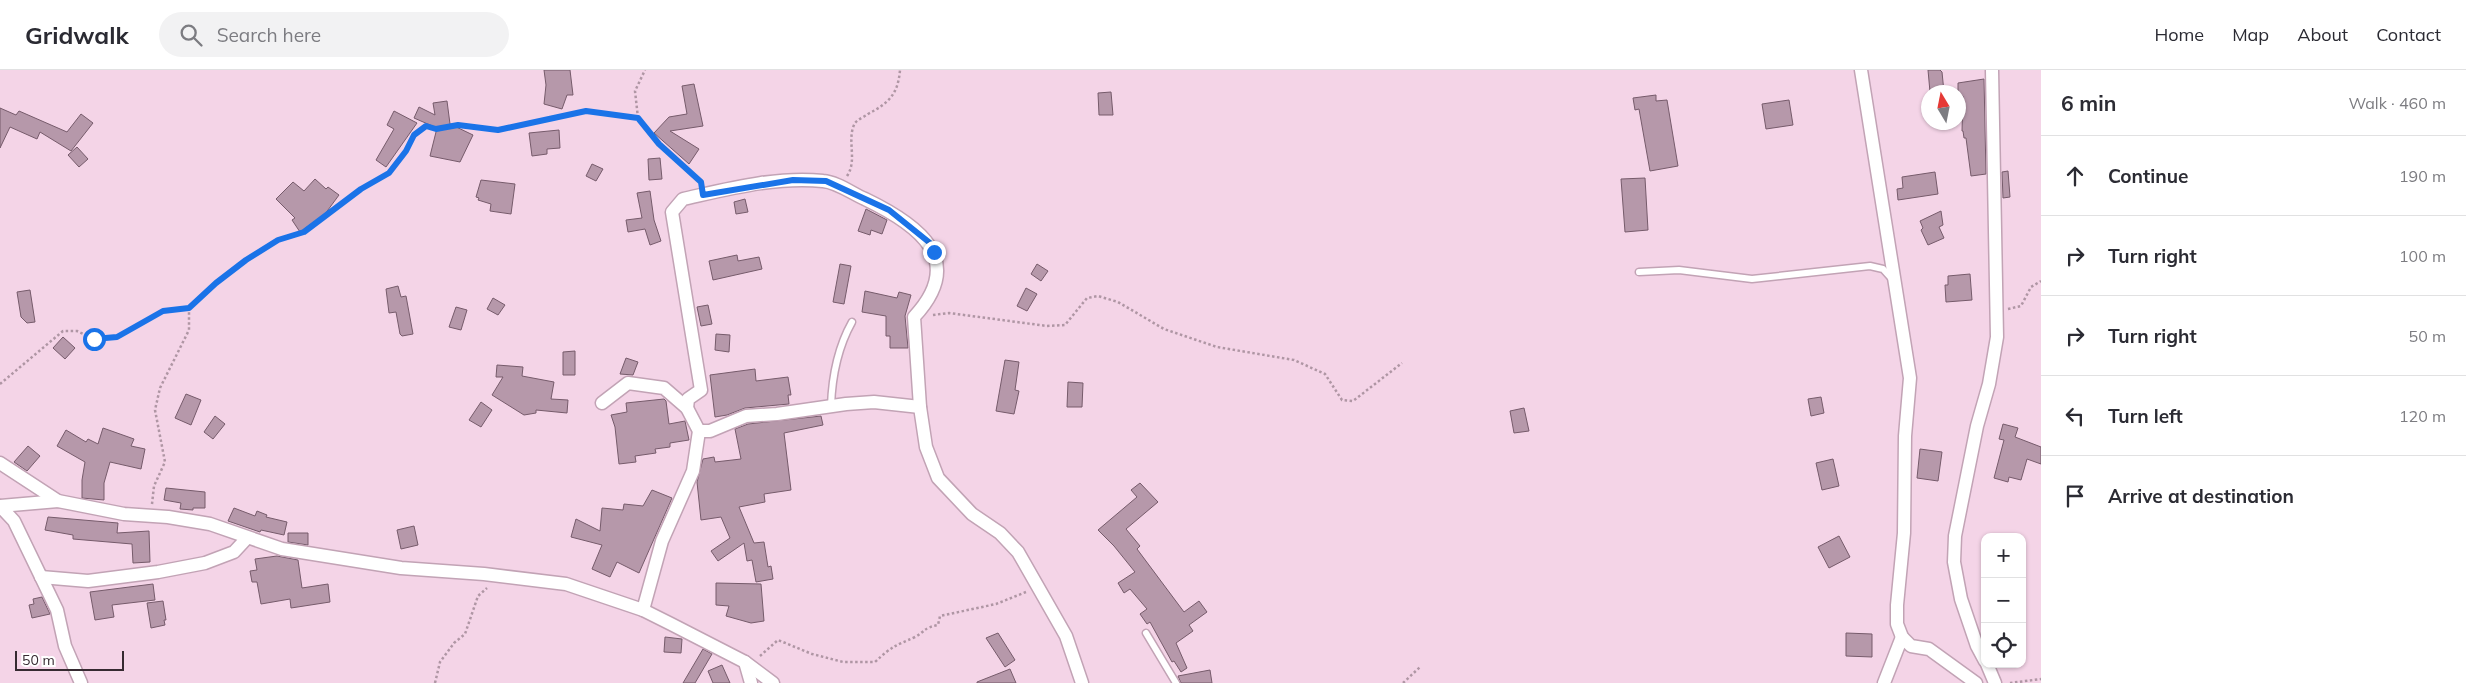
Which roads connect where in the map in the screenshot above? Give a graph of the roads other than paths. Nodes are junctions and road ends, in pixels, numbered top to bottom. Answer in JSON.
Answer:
{"nodes":[{"id":1,"x":1860,"y":70,"type":"edge"},
{"id":2,"x":1992,"y":70,"type":"edge"},
{"id":3,"x":1639,"y":272,"type":"dead end"},
{"id":4,"x":1896,"y":284,"type":"junction"},
{"id":5,"x":852,"y":322,"type":"dead end"},
{"id":6,"x":602,"y":403,"type":"dead end"},
{"id":7,"x":831,"y":406,"type":"junction"},
{"id":8,"x":920,"y":407,"type":"junction"},
{"id":9,"x":687,"y":408,"type":"junction"},
{"id":10,"x":699,"y":431,"type":"junction"},
{"id":11,"x":0,"y":463,"type":"edge"},
{"id":12,"x":58,"y":501,"type":"junction"},
{"id":13,"x":0,"y":506,"type":"edge"},
{"id":14,"x":247,"y":538,"type":"junction"},
{"id":15,"x":41,"y":578,"type":"junction"},
{"id":16,"x":643,"y":610,"type":"junction"},
{"id":17,"x":1146,"y":633,"type":"dead end"},
{"id":18,"x":1902,"y":637,"type":"junction"},
{"id":19,"x":1981,"y":654,"type":"edge"},
{"id":20,"x":748,"y":665,"type":"junction"},
{"id":21,"x":1989,"y":668,"type":"edge"},
{"id":22,"x":80,"y":683,"type":"edge"},
{"id":23,"x":751,"y":683,"type":"edge"},
{"id":24,"x":773,"y":683,"type":"edge"},
{"id":25,"x":1082,"y":683,"type":"edge"},
{"id":26,"x":1176,"y":683,"type":"edge"},
{"id":27,"x":1884,"y":683,"type":"edge"},
{"id":28,"x":1976,"y":683,"type":"edge"},
{"id":29,"x":1995,"y":683,"type":"edge"}],
"edges":[{"from":1,"to":4,"type":"street"},
{"from":2,"to":19,"type":"street"},
{"from":3,"to":4,"type":"lane"},
{"from":4,"to":18,"type":"street"},
{"from":5,"to":7,"type":"lane"},
{"from":6,"to":9,"type":"street"},
{"from":7,"to":8,"type":"street"},
{"from":7,"to":10,"type":"street"},
{"from":8,"to":9,"type":"street"},
{"from":8,"to":25,"type":"street"},
{"from":9,"to":10,"type":"street"},
{"from":10,"to":16,"type":"street"},
{"from":11,"to":12,"type":"street"},
{"from":12,"to":13,"type":"street"},
{"from":12,"to":14,"type":"street"},
{"from":13,"to":15,"type":"street"},
{"from":14,"to":15,"type":"street"},
{"from":14,"to":16,"type":"street"},
{"from":15,"to":22,"type":"street"},
{"from":16,"to":20,"type":"street"},
{"from":17,"to":26,"type":"lane"},
{"from":18,"to":27,"type":"street"},
{"from":18,"to":28,"type":"street"},
{"from":20,"to":23,"type":"street"},
{"from":20,"to":24,"type":"street"},
{"from":21,"to":29,"type":"street"}]}
